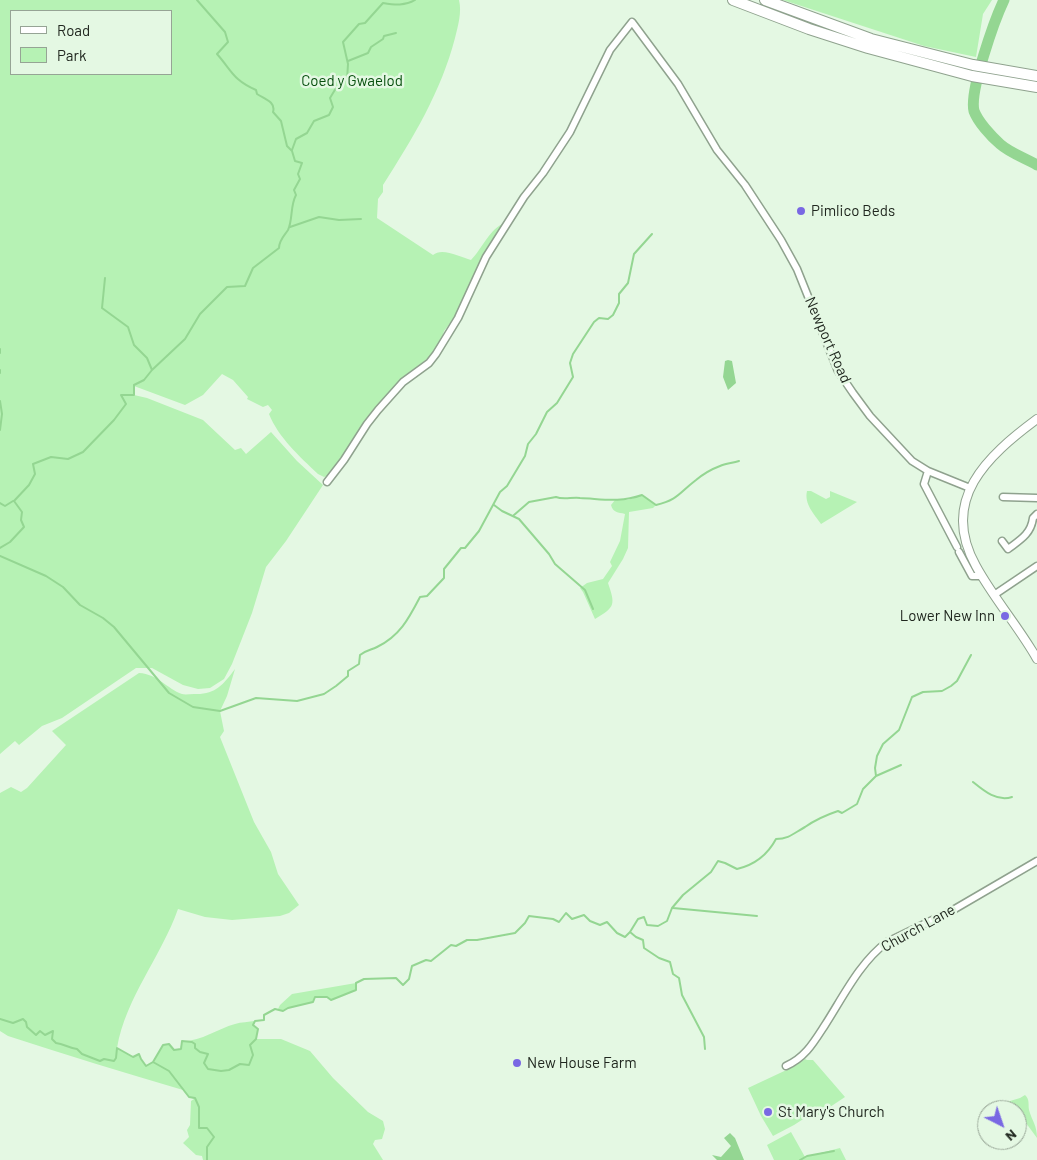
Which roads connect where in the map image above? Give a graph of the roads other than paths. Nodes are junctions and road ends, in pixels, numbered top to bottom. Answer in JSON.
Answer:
{"nodes":[{"id":1,"x":733,"y":0,"type":"edge"},
{"id":2,"x":765,"y":0,"type":"edge"},
{"id":3,"x":1037,"y":76,"type":"edge"},
{"id":4,"x":1037,"y":87,"type":"edge"},
{"id":5,"x":1037,"y":419,"type":"edge"},
{"id":6,"x":928,"y":471,"type":"junction"},
{"id":7,"x":327,"y":482,"type":"dead end"},
{"id":8,"x":970,"y":488,"type":"junction"},
{"id":9,"x":1003,"y":496,"type":"dead end"},
{"id":10,"x":1037,"y":498,"type":"edge"},
{"id":11,"x":1037,"y":514,"type":"edge"},
{"id":12,"x":1002,"y":541,"type":"dead end"},
{"id":13,"x":1037,"y":566,"type":"edge"},
{"id":14,"x":982,"y":576,"type":"junction"},
{"id":15,"x":994,"y":595,"type":"junction"},
{"id":16,"x":1037,"y":659,"type":"edge"},
{"id":17,"x":1037,"y":861,"type":"edge"},
{"id":18,"x":786,"y":1066,"type":"dead end"}],
"edges":[{"from":1,"to":4,"type":"highway"},
{"from":2,"to":3,"type":"highway"},
{"from":5,"to":8,"type":"street"},
{"from":6,"to":7,"type":"street","name":"Newport Road"},
{"from":6,"to":8,"type":"street","name":"Newport Road"},
{"from":6,"to":14,"type":"street"},
{"from":8,"to":14,"type":"street"},
{"from":9,"to":10,"type":"street"},
{"from":11,"to":12,"type":"street"},
{"from":13,"to":15,"type":"street"},
{"from":14,"to":15,"type":"street"},
{"from":15,"to":16,"type":"street"},
{"from":17,"to":18,"type":"street","name":"Church Lane"}]}
